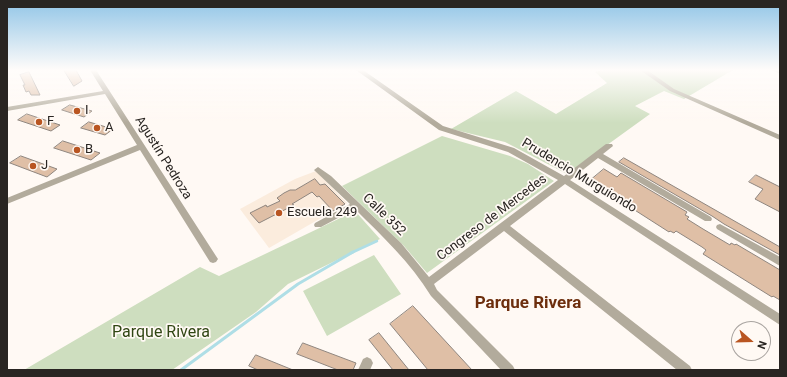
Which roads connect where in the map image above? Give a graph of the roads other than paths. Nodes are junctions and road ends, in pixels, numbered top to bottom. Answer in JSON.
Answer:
{"nodes":[{"id":1,"x":104,"y":88,"type":"edge"},
{"id":2,"x":384,"y":88,"type":"edge"},
{"id":3,"x":670,"y":88,"type":"edge"},
{"id":4,"x":107,"y":92,"type":"junction"},
{"id":5,"x":7,"y":109,"type":"edge"},
{"id":6,"x":780,"y":138,"type":"edge"},
{"id":7,"x":142,"y":146,"type":"junction"},
{"id":8,"x":610,"y":146,"type":"dead end"},
{"id":9,"x":599,"y":155,"type":"junction"},
{"id":10,"x":318,"y":170,"type":"dead end"},
{"id":11,"x":564,"y":180,"type":"junction"},
{"id":12,"x":7,"y":201,"type":"edge"},
{"id":13,"x":355,"y":205,"type":"junction"},
{"id":14,"x":708,"y":219,"type":"dead end"},
{"id":15,"x":318,"y":225,"type":"dead end"},
{"id":16,"x":504,"y":226,"type":"junction"},
{"id":17,"x":720,"y":227,"type":"dead end"},
{"id":18,"x":213,"y":259,"type":"dead end"},
{"id":19,"x":780,"y":262,"type":"edge"},
{"id":20,"x":428,"y":282,"type":"junction"},
{"id":21,"x":780,"y":320,"type":"edge"},
{"id":22,"x":509,"y":370,"type":"edge"},
{"id":23,"x":686,"y":370,"type":"edge"}],
"edges":[{"from":1,"to":4,"type":"street","name":"Agustín Pedroza"},
{"from":2,"to":11,"type":"street","name":"Prudencio Murguiondo"},
{"from":3,"to":6,"type":"street"},
{"from":4,"to":5,"type":"street"},
{"from":4,"to":7,"type":"street","name":"Agustín Pedroza"},
{"from":7,"to":12,"type":"street"},
{"from":7,"to":18,"type":"street","name":"Agustín Pedroza"},
{"from":8,"to":9,"type":"street","name":"Congreso de Mercedes"},
{"from":9,"to":11,"type":"street","name":"Congreso de Mercedes"},
{"from":9,"to":14,"type":"street"},
{"from":10,"to":13,"type":"street","name":"Calle 352"},
{"from":11,"to":16,"type":"street","name":"Congreso de Mercedes"},
{"from":11,"to":21,"type":"street","name":"Prudencio Murguiondo"},
{"from":13,"to":15,"type":"street"},
{"from":13,"to":20,"type":"street","name":"Calle 352"},
{"from":16,"to":20,"type":"street","name":"Congreso de Mercedes"},
{"from":16,"to":23,"type":"street"},
{"from":17,"to":19,"type":"street"},
{"from":20,"to":22,"type":"street","name":"Calle 352"}]}
